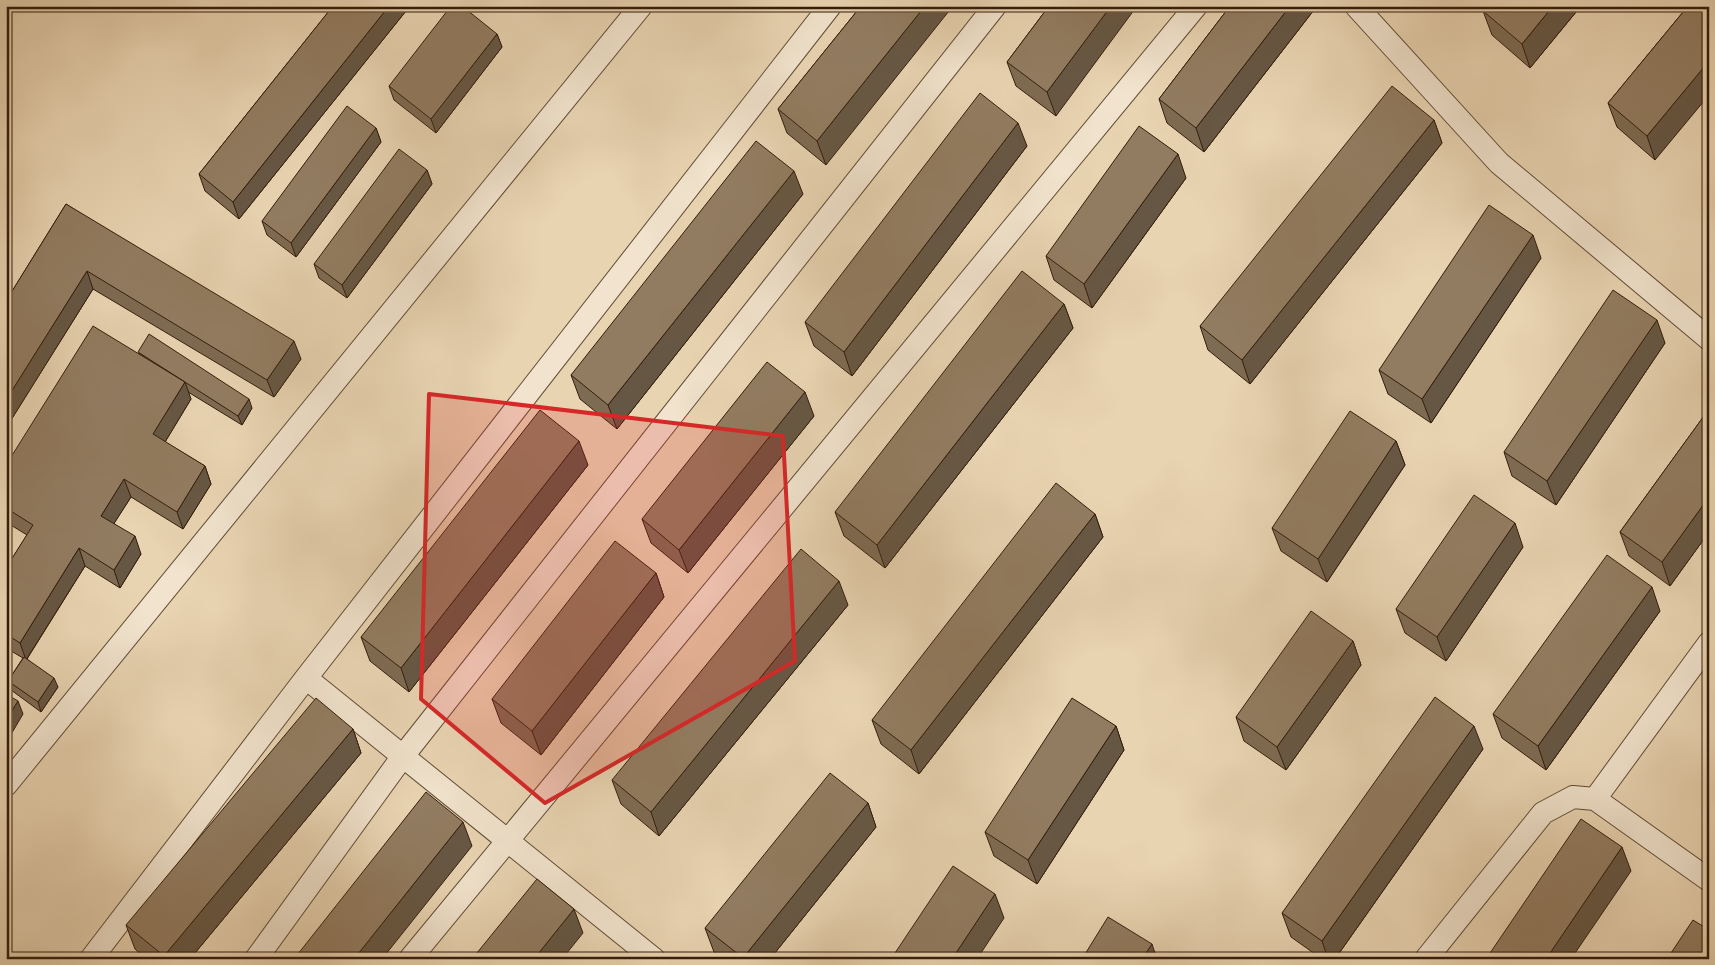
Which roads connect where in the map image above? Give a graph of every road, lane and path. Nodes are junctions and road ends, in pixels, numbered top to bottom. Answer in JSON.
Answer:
{"nodes":[{"id":1,"x":641,"y":6,"type":"edge"},
{"id":2,"x":830,"y":6,"type":"edge"},
{"id":3,"x":995,"y":6,"type":"edge"},
{"id":4,"x":1196,"y":6,"type":"edge"},
{"id":5,"x":1356,"y":6,"type":"edge"},
{"id":6,"x":1709,"y":339,"type":"edge"},
{"id":7,"x":1709,"y":643,"type":"edge"},
{"id":8,"x":306,"y":678,"type":"junction"},
{"id":9,"x":403,"y":756,"type":"junction"},
{"id":10,"x":6,"y":785,"type":"edge"},
{"id":11,"x":1595,"y":799,"type":"junction"},
{"id":12,"x":508,"y":840,"type":"junction"},
{"id":13,"x":1709,"y":880,"type":"edge"},
{"id":14,"x":91,"y":959,"type":"edge"},
{"id":15,"x":256,"y":959,"type":"edge"},
{"id":16,"x":410,"y":959,"type":"edge"},
{"id":17,"x":654,"y":959,"type":"edge"},
{"id":18,"x":1426,"y":959,"type":"edge"}],
"edges":[{"from":1,"to":10,"type":"street"},
{"from":2,"to":8,"type":"street"},
{"from":3,"to":9,"type":"street"},
{"from":4,"to":12,"type":"street"},
{"from":5,"to":6,"type":"street"},
{"from":7,"to":11,"type":"street"},
{"from":8,"to":9,"type":"street"},
{"from":8,"to":14,"type":"street"},
{"from":9,"to":12,"type":"street"},
{"from":9,"to":15,"type":"street"},
{"from":11,"to":13,"type":"street"},
{"from":11,"to":18,"type":"street"},
{"from":12,"to":16,"type":"street"},
{"from":12,"to":17,"type":"street"}]}
